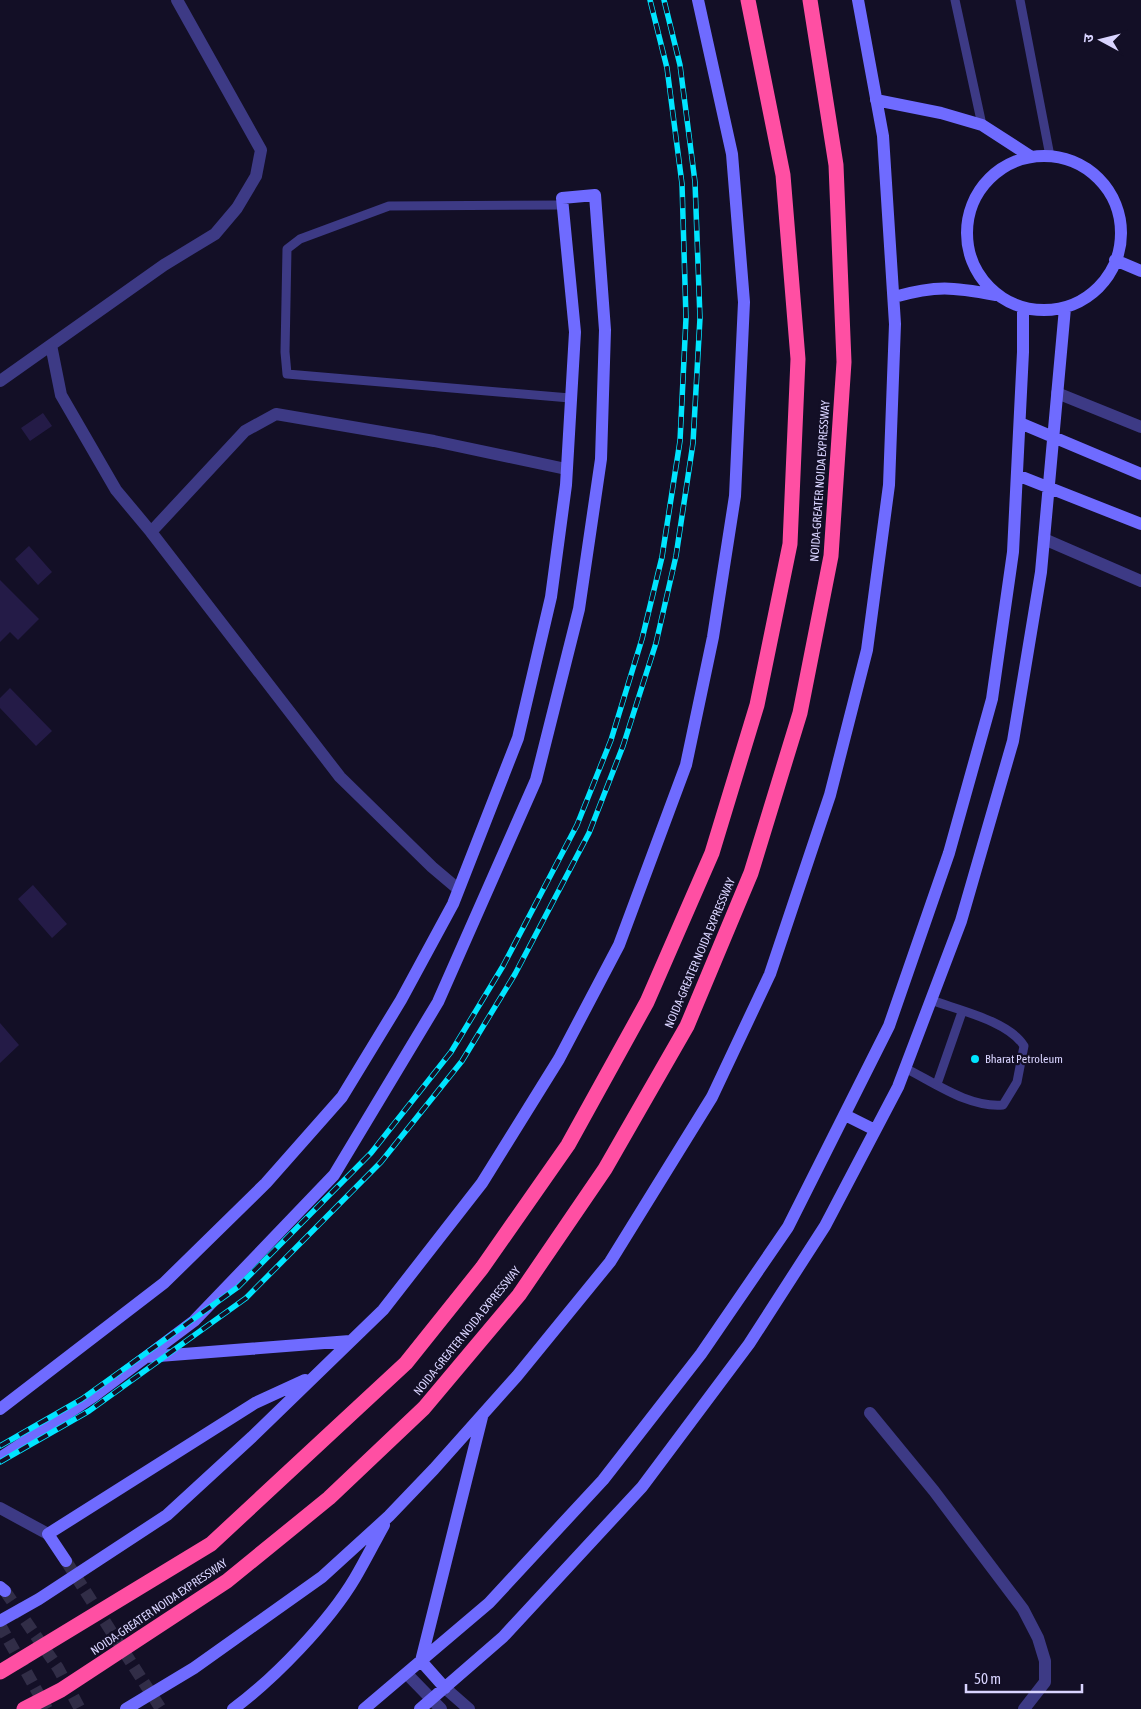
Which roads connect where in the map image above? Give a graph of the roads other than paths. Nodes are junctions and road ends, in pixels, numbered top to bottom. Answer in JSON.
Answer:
{"nodes":[{"id":1,"x":177,"y":0,"type":"edge"},
{"id":2,"x":698,"y":0,"type":"edge"},
{"id":3,"x":748,"y":0,"type":"edge"},
{"id":4,"x":810,"y":0,"type":"edge"},
{"id":5,"x":858,"y":0,"type":"edge"},
{"id":6,"x":955,"y":0,"type":"edge"},
{"id":7,"x":1020,"y":0,"type":"edge"},
{"id":8,"x":876,"y":100,"type":"junction"},
{"id":9,"x":982,"y":125,"type":"junction"},
{"id":10,"x":1030,"y":156,"type":"junction"},
{"id":11,"x":1050,"y":156,"type":"junction"},
{"id":12,"x":563,"y":205,"type":"junction"},
{"id":13,"x":1116,"y":260,"type":"junction"},
{"id":14,"x":1141,"y":271,"type":"edge"},
{"id":15,"x":996,"y":295,"type":"junction"},
{"id":16,"x":894,"y":297,"type":"junction"},
{"id":17,"x":1023,"y":308,"type":"junction"},
{"id":18,"x":1065,"y":308,"type":"junction"},
{"id":19,"x":51,"y":345,"type":"junction"},
{"id":20,"x":0,"y":381,"type":"edge"},
{"id":21,"x":1057,"y":392,"type":"junction"},
{"id":22,"x":570,"y":398,"type":"junction"},
{"id":23,"x":1020,"y":423,"type":"junction"},
{"id":24,"x":1141,"y":427,"type":"edge"},
{"id":25,"x":1054,"y":437,"type":"junction"},
{"id":26,"x":566,"y":469,"type":"junction"},
{"id":27,"x":1141,"y":474,"type":"edge"},
{"id":28,"x":1017,"y":475,"type":"junction"},
{"id":29,"x":1049,"y":487,"type":"junction"},
{"id":30,"x":1141,"y":524,"type":"edge"},
{"id":31,"x":151,"y":532,"type":"junction"},
{"id":32,"x":1044,"y":540,"type":"junction"},
{"id":33,"x":1141,"y":581,"type":"edge"},
{"id":34,"x":458,"y":889,"type":"junction"},
{"id":35,"x":931,"y":1000,"type":"junction"},
{"id":36,"x":962,"y":1012,"type":"junction"},
{"id":37,"x":905,"y":1068,"type":"junction"},
{"id":38,"x":937,"y":1084,"type":"junction"},
{"id":39,"x":845,"y":1115,"type":"junction"},
{"id":40,"x":875,"y":1130,"type":"junction"},
{"id":41,"x":350,"y":1342,"type":"junction"},
{"id":42,"x":146,"y":1358,"type":"junction"},
{"id":43,"x":314,"y":1376,"type":"junction"},
{"id":44,"x":0,"y":1409,"type":"edge"},
{"id":45,"x":870,"y":1413,"type":"dead end"},
{"id":46,"x":483,"y":1415,"type":"junction"},
{"id":47,"x":0,"y":1458,"type":"edge"},
{"id":48,"x":0,"y":1508,"type":"edge"},
{"id":49,"x":388,"y":1516,"type":"junction"},
{"id":50,"x":48,"y":1534,"type":"junction"},
{"id":51,"x":66,"y":1561,"type":"tunnel mouth"},
{"id":52,"x":0,"y":1620,"type":"edge"},
{"id":53,"x":421,"y":1661,"type":"junction"},
{"id":54,"x":0,"y":1672,"type":"edge"},
{"id":55,"x":407,"y":1674,"type":"junction"},
{"id":56,"x":445,"y":1688,"type":"junction"},
{"id":57,"x":431,"y":1699,"type":"junction"},
{"id":58,"x":24,"y":1709,"type":"edge"},
{"id":59,"x":126,"y":1709,"type":"edge"},
{"id":60,"x":233,"y":1709,"type":"edge"},
{"id":61,"x":364,"y":1709,"type":"edge"},
{"id":62,"x":420,"y":1709,"type":"edge"},
{"id":63,"x":441,"y":1709,"type":"edge"},
{"id":64,"x":468,"y":1709,"type":"edge"},
{"id":65,"x":1024,"y":1709,"type":"edge"}],
"edges":[{"from":1,"to":19,"type":"street"},
{"from":2,"to":41,"type":"street"},
{"from":3,"to":54,"type":"highway","name":"NOIDA-GREATER NOIDA EXPRESSWAY"},
{"from":4,"to":58,"type":"highway","name":"NOIDA-GREATER NOIDA EXPRESSWAY"},
{"from":5,"to":8,"type":"street"},
{"from":6,"to":9,"type":"lane"},
{"from":7,"to":11,"type":"lane"},
{"from":8,"to":9,"type":"street"},
{"from":8,"to":16,"type":"street"},
{"from":9,"to":10,"type":"street"},
{"from":10,"to":11,"type":"street"},
{"from":10,"to":15,"type":"street"},
{"from":11,"to":13,"type":"street"},
{"from":12,"to":22,"type":"street"},
{"from":12,"to":22,"type":"lane"},
{"from":12,"to":42,"type":"street"},
{"from":13,"to":14,"type":"street"},
{"from":13,"to":18,"type":"street"},
{"from":15,"to":16,"type":"street"},
{"from":15,"to":17,"type":"street"},
{"from":16,"to":46,"type":"street"},
{"from":17,"to":18,"type":"street"},
{"from":17,"to":23,"type":"street"},
{"from":18,"to":21,"type":"street"},
{"from":19,"to":20,"type":"street"},
{"from":19,"to":31,"type":"street"},
{"from":21,"to":24,"type":"street"},
{"from":21,"to":25,"type":"street"},
{"from":22,"to":26,"type":"street"},
{"from":23,"to":25,"type":"street"},
{"from":23,"to":28,"type":"street"},
{"from":25,"to":27,"type":"street"},
{"from":25,"to":29,"type":"street"},
{"from":26,"to":31,"type":"street"},
{"from":26,"to":34,"type":"street"},
{"from":28,"to":29,"type":"street"},
{"from":28,"to":39,"type":"street"},
{"from":29,"to":30,"type":"street"},
{"from":29,"to":32,"type":"street"},
{"from":31,"to":34,"type":"street"},
{"from":32,"to":33,"type":"street"},
{"from":32,"to":35,"type":"street"},
{"from":34,"to":44,"type":"street"},
{"from":35,"to":36,"type":"lane"},
{"from":35,"to":37,"type":"street"},
{"from":36,"to":38,"type":"lane"},
{"from":36,"to":38,"type":"lane"},
{"from":37,"to":38,"type":"lane"},
{"from":37,"to":40,"type":"street"},
{"from":39,"to":40,"type":"street"},
{"from":39,"to":53,"type":"street"},
{"from":40,"to":56,"type":"street"},
{"from":41,"to":42,"type":"street"},
{"from":41,"to":43,"type":"street"},
{"from":42,"to":47,"type":"street"},
{"from":43,"to":50,"type":"street"},
{"from":43,"to":52,"type":"street"},
{"from":45,"to":65,"type":"street"},
{"from":46,"to":49,"type":"street"},
{"from":46,"to":53,"type":"street"},
{"from":48,"to":50,"type":"street"},
{"from":49,"to":59,"type":"street"},
{"from":49,"to":60,"type":"street"},
{"from":50,"to":51,"type":"street"},
{"from":53,"to":55,"type":"street"},
{"from":53,"to":56,"type":"street"},
{"from":55,"to":57,"type":"street"},
{"from":55,"to":61,"type":"street"},
{"from":56,"to":57,"type":"street"},
{"from":56,"to":64,"type":"street"},
{"from":57,"to":62,"type":"street"},
{"from":57,"to":63,"type":"street"}]}
